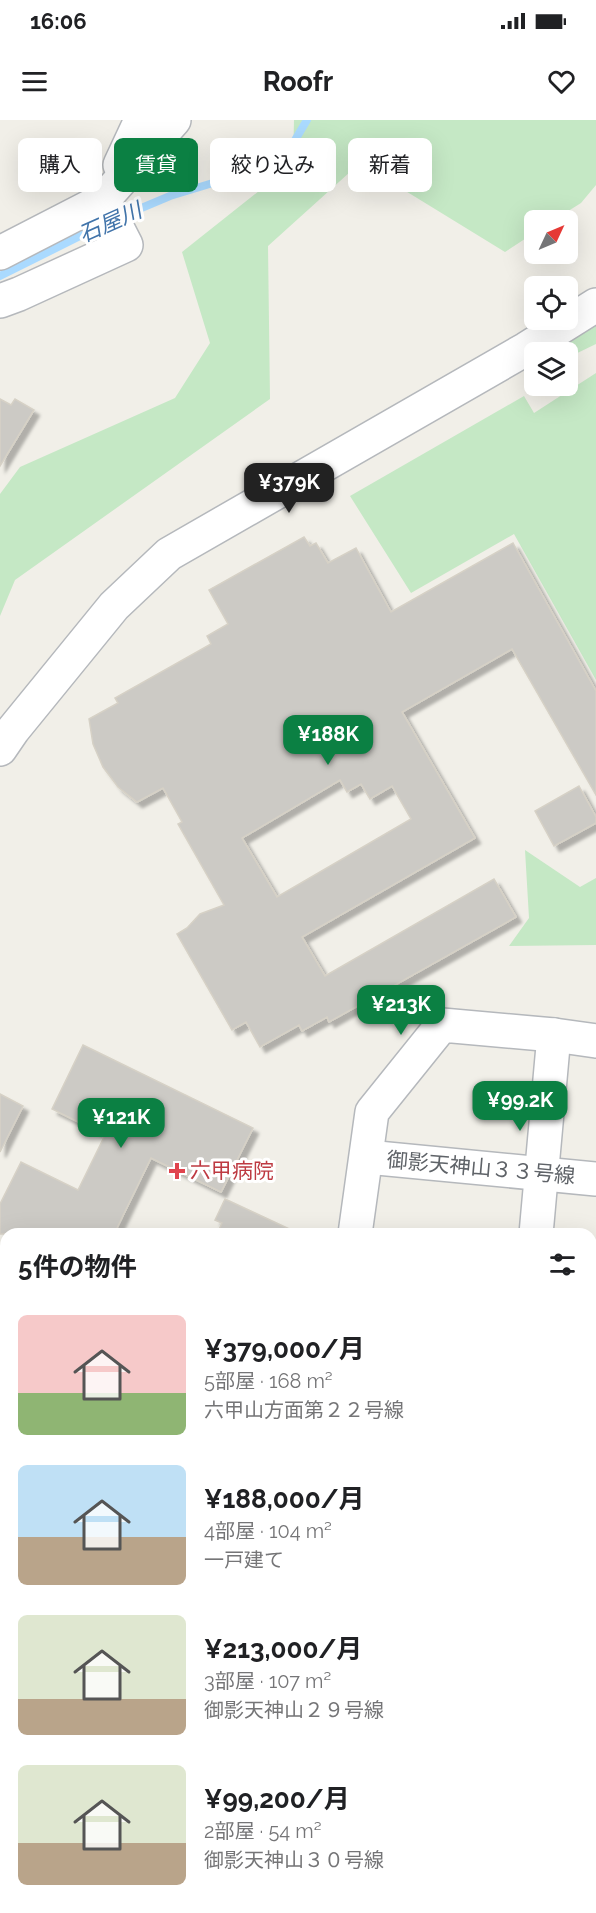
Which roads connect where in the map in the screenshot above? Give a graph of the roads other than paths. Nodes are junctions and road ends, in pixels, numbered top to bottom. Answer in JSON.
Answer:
{"nodes":[{"id":1,"x":141,"y":120,"type":"edge"},
{"id":2,"x":174,"y":120,"type":"edge"},
{"id":3,"x":103,"y":200,"type":"junction"},
{"id":4,"x":0,"y":253,"type":"edge"},
{"id":5,"x":10,"y":297,"type":"edge"},
{"id":6,"x":596,"y":305,"type":"edge"},
{"id":7,"x":0,"y":326,"type":"edge"},
{"id":8,"x":0,"y":749,"type":"edge"},
{"id":9,"x":554,"y":1035,"type":"junction"},
{"id":10,"x":596,"y":1041,"type":"edge"},
{"id":11,"x":366,"y":1157,"type":"junction"},
{"id":12,"x":542,"y":1174,"type":"junction"},
{"id":13,"x":596,"y":1179,"type":"edge"},
{"id":14,"x":356,"y":1228,"type":"edge"},
{"id":15,"x":537,"y":1228,"type":"edge"}],
"edges":[{"from":1,"to":3,"type":"street"},
{"from":2,"to":3,"type":"street"},
{"from":3,"to":4,"type":"street"},
{"from":3,"to":5,"type":"street"},
{"from":5,"to":7,"type":"street"},
{"from":6,"to":8,"type":"street"},
{"from":9,"to":10,"type":"street"},
{"from":9,"to":11,"type":"street"},
{"from":9,"to":12,"type":"street"},
{"from":11,"to":12,"type":"street","name":"御影天神山３３号線"},
{"from":11,"to":14,"type":"street"},
{"from":12,"to":13,"type":"street","name":"御影天神山３３号線"},
{"from":12,"to":15,"type":"street"}]}
